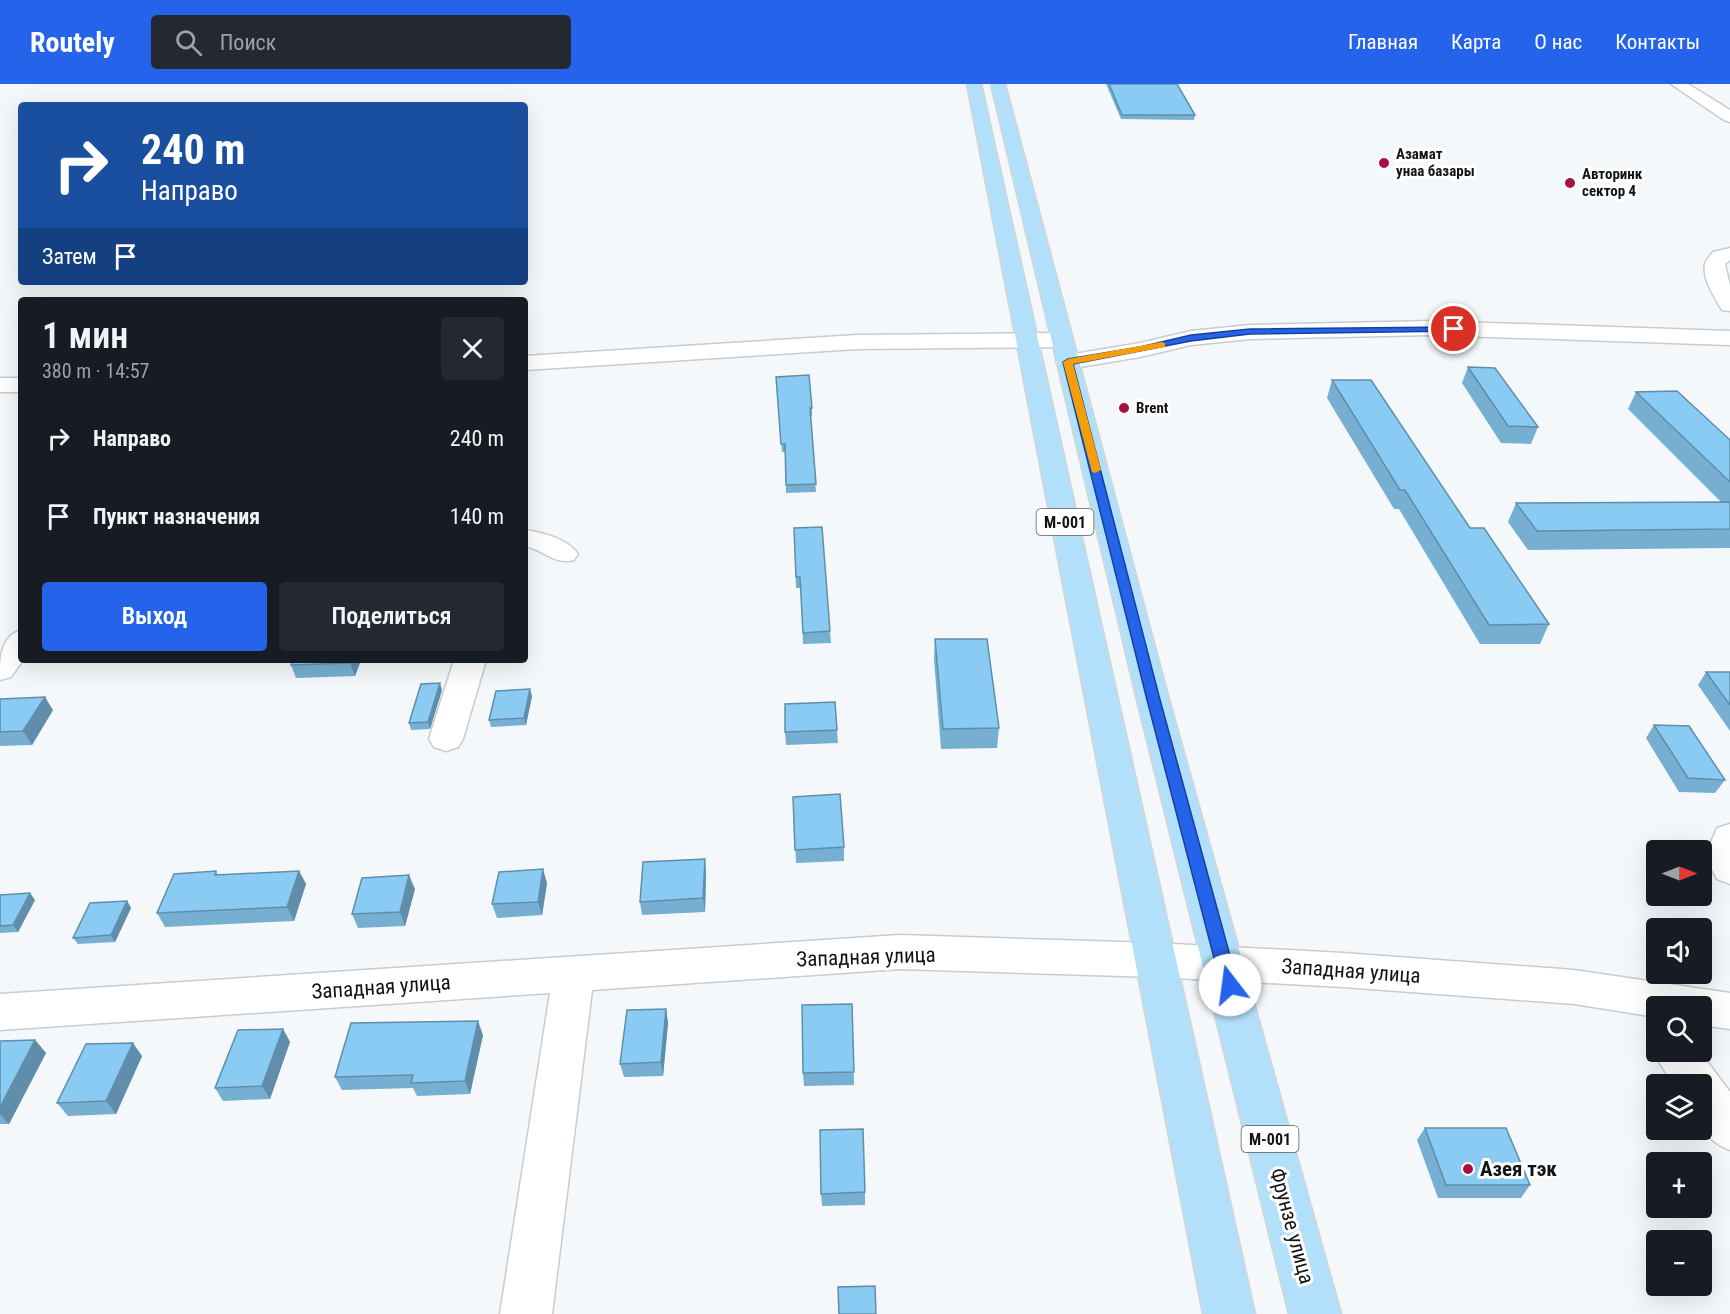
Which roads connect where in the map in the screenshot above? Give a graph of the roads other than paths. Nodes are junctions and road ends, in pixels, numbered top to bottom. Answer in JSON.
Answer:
{"nodes":[{"id":1,"x":974,"y":84,"type":"edge"},
{"id":2,"x":998,"y":84,"type":"edge"},
{"id":3,"x":1678,"y":84,"type":"edge"},
{"id":4,"x":1730,"y":117,"type":"edge"},
{"id":5,"x":1730,"y":254,"type":"edge"},
{"id":6,"x":1730,"y":306,"type":"edge"},
{"id":7,"x":1730,"y":338,"type":"edge"},
{"id":8,"x":1026,"y":339,"type":"junction"},
{"id":9,"x":1065,"y":351,"type":"junction"},
{"id":10,"x":528,"y":363,"type":"edge"},
{"id":11,"x":0,"y":385,"type":"edge"},
{"id":12,"x":18,"y":385,"type":"edge"},
{"id":13,"x":1053,"y":468,"type":"junction"},
{"id":14,"x":1095,"y":468,"type":"junction"},
{"id":15,"x":528,"y":539,"type":"edge"},
{"id":16,"x":564,"y":554,"type":"dead end"},
{"id":17,"x":18,"y":644,"type":"edge"},
{"id":18,"x":469,"y":663,"type":"edge"},
{"id":19,"x":0,"y":670,"type":"edge"},
{"id":20,"x":446,"y":740,"type":"dead end"},
{"id":21,"x":1730,"y":838,"type":"edge"},
{"id":22,"x":1730,"y":869,"type":"edge"},
{"id":23,"x":1155,"y":960,"type":"junction"},
{"id":24,"x":1224,"y":964,"type":"junction"},
{"id":25,"x":573,"y":975,"type":"junction"},
{"id":26,"x":1646,"y":1010,"type":"edge"},
{"id":27,"x":1712,"y":1011,"type":"edge"},
{"id":28,"x":1730,"y":1011,"type":"edge"},
{"id":29,"x":0,"y":1012,"type":"edge"},
{"id":30,"x":1712,"y":1103,"type":"edge"},
{"id":31,"x":1730,"y":1129,"type":"edge"},
{"id":32,"x":526,"y":1314,"type":"edge"},
{"id":33,"x":1229,"y":1314,"type":"edge"},
{"id":34,"x":1315,"y":1314,"type":"edge"}],
"edges":[{"from":1,"to":8,"type":"main road","number":"M-001"},
{"from":2,"to":9,"type":"main road","number":"M-001"},
{"from":3,"to":4,"type":"street"},
{"from":5,"to":6,"type":"street"},
{"from":7,"to":9,"type":"street"},
{"from":8,"to":9,"type":"street"},
{"from":8,"to":10,"type":"street"},
{"from":8,"to":13,"type":"main road","number":"M-001"},
{"from":9,"to":14,"type":"main road","number":"M-001"},
{"from":11,"to":12,"type":"street"},
{"from":13,"to":14,"type":"main road"},
{"from":13,"to":23,"type":"main road","number":"M-001"},
{"from":14,"to":24,"type":"main road","number":"M-001"},
{"from":15,"to":16,"type":"street"},
{"from":17,"to":19,"type":"street"},
{"from":18,"to":20,"type":"street"},
{"from":21,"to":22,"type":"street"},
{"from":23,"to":24,"type":"street","name":"Западная улица"},
{"from":23,"to":25,"type":"street","name":"Западная улица"},
{"from":23,"to":33,"type":"main road","number":"M-001"},
{"from":24,"to":26,"type":"street","name":"Западная улица"},
{"from":24,"to":34,"type":"main road","name":"Фрунзе улица","number":"M-001"},
{"from":25,"to":29,"type":"street","name":"Западная улица"},
{"from":25,"to":32,"type":"street"},
{"from":27,"to":28,"type":"street","name":"Западная улица"},
{"from":30,"to":31,"type":"street"}]}
